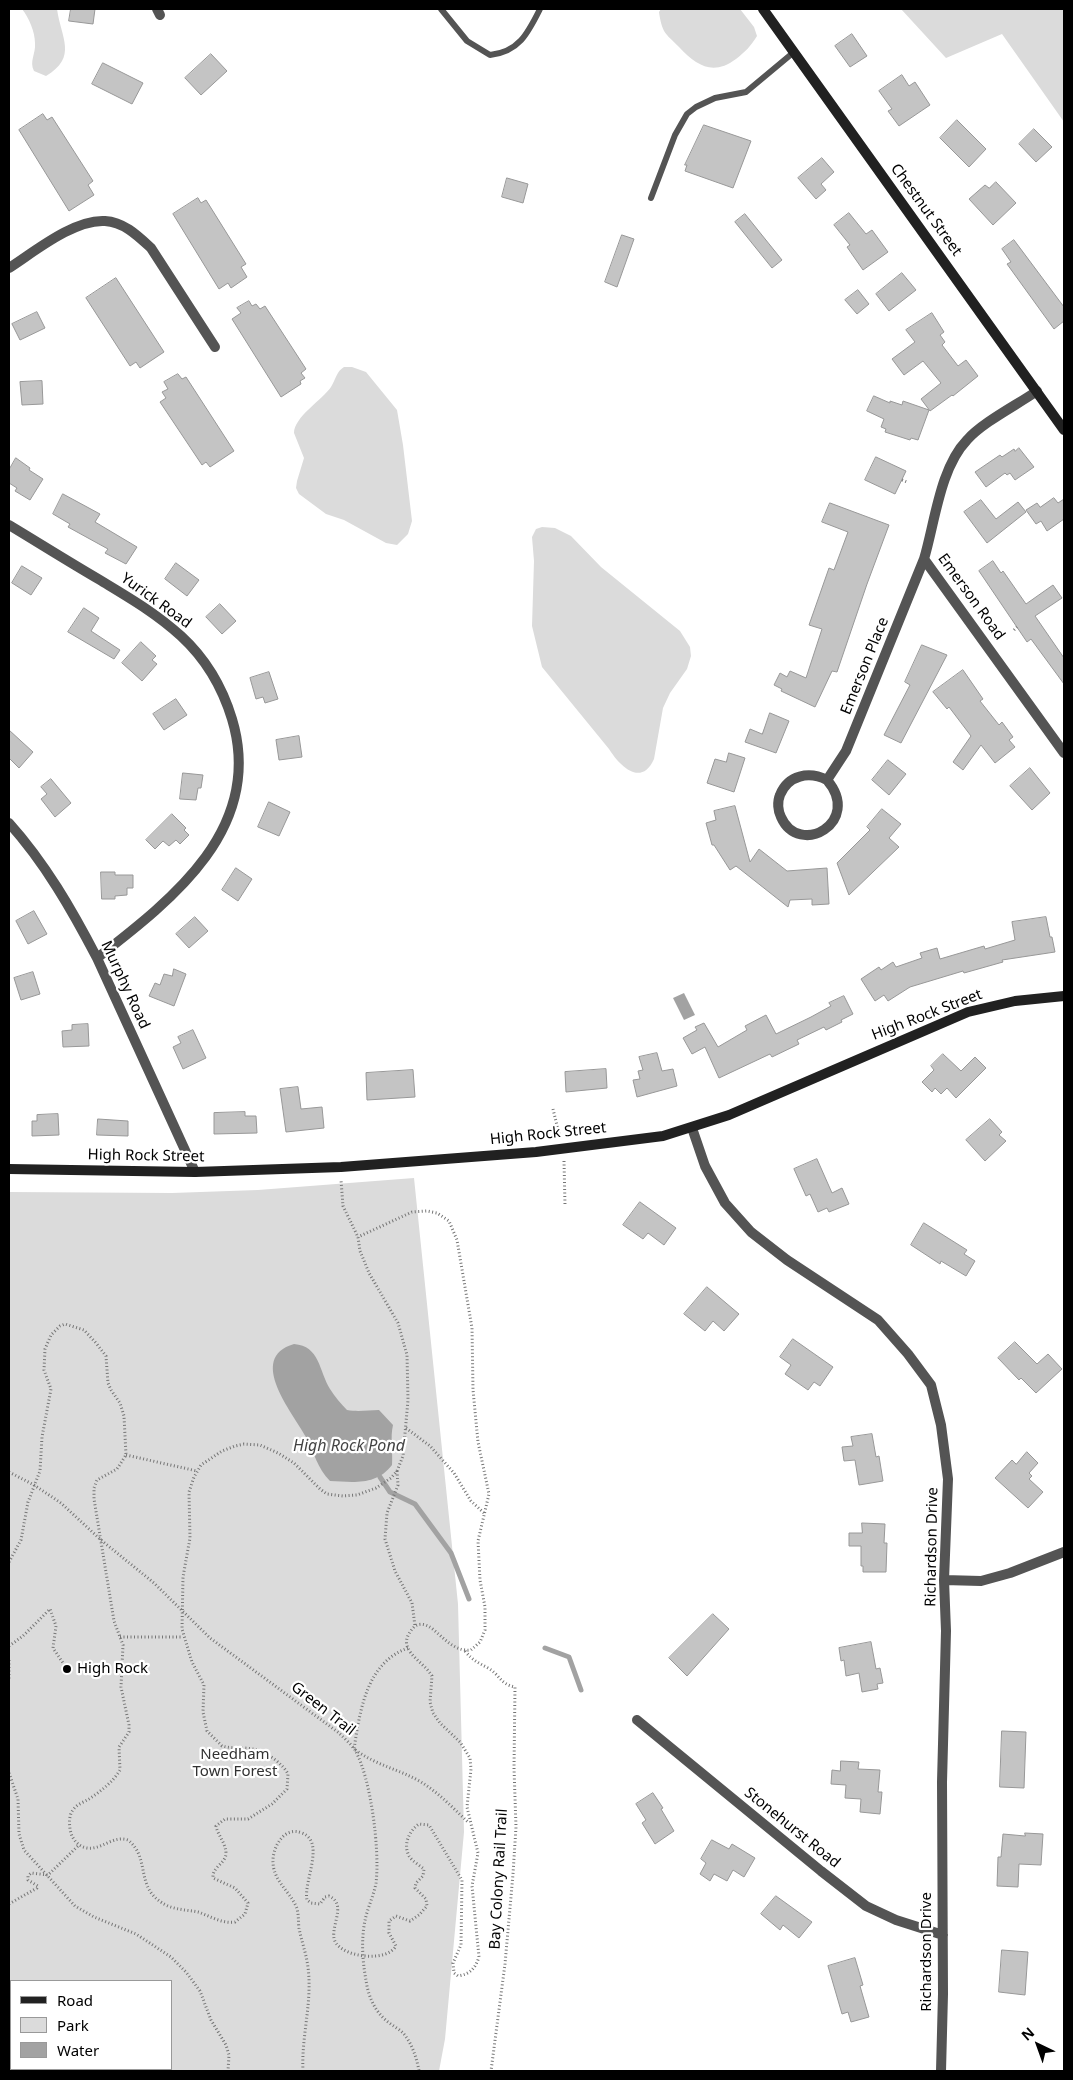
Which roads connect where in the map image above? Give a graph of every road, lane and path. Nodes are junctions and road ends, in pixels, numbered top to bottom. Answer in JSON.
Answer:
{"nodes":[{"id":1,"x":441,"y":9,"type":"edge"},
{"id":2,"x":540,"y":9,"type":"edge"},
{"id":3,"x":762,"y":9,"type":"edge"},
{"id":4,"x":794,"y":52,"type":"junction"},
{"id":5,"x":650,"y":198,"type":"dead end"},
{"id":6,"x":9,"y":268,"type":"edge"},
{"id":7,"x":215,"y":347,"type":"dead end"},
{"id":8,"x":1037,"y":392,"type":"junction"},
{"id":9,"x":1064,"y":430,"type":"edge"},
{"id":10,"x":902,"y":480,"type":"dead end"},
{"id":11,"x":907,"y":482,"type":"dead end"},
{"id":12,"x":9,"y":525,"type":"edge"},
{"id":13,"x":924,"y":559,"type":"junction"},
{"id":14,"x":1064,"y":753,"type":"edge"},
{"id":15,"x":827,"y":780,"type":"junction"},
{"id":16,"x":9,"y":823,"type":"edge"},
{"id":17,"x":97,"y":958,"type":"junction"},
{"id":18,"x":1064,"y":996,"type":"edge"},
{"id":19,"x":692,"y":1128,"type":"junction"},
{"id":20,"x":341,"y":1166,"type":"junction"},
{"id":21,"x":9,"y":1169,"type":"edge"},
{"id":22,"x":195,"y":1172,"type":"junction"},
{"id":23,"x":358,"y":1237,"type":"junction"},
{"id":24,"x":406,"y":1428,"type":"junction"},
{"id":25,"x":126,"y":1455,"type":"junction"},
{"id":26,"x":197,"y":1471,"type":"junction"},
{"id":27,"x":397,"y":1471,"type":"junction"},
{"id":28,"x":9,"y":1472,"type":"edge"},
{"id":29,"x":34,"y":1485,"type":"junction"},
{"id":30,"x":485,"y":1514,"type":"junction"},
{"id":31,"x":101,"y":1540,"type":"junction"},
{"id":32,"x":1064,"y":1552,"type":"edge"},
{"id":33,"x":9,"y":1562,"type":"edge"},
{"id":34,"x":944,"y":1580,"type":"junction"},
{"id":35,"x":181,"y":1610,"type":"junction"},
{"id":36,"x":415,"y":1626,"type":"junction"},
{"id":37,"x":119,"y":1637,"type":"junction"},
{"id":38,"x":183,"y":1637,"type":"junction"},
{"id":39,"x":9,"y":1646,"type":"edge"},
{"id":40,"x":408,"y":1648,"type":"junction"},
{"id":41,"x":465,"y":1651,"type":"junction"},
{"id":42,"x":9,"y":1660,"type":"edge"},
{"id":43,"x":67,"y":1669,"type":"dead end"},
{"id":44,"x":9,"y":1680,"type":"edge"},
{"id":45,"x":637,"y":1720,"type":"dead end"},
{"id":46,"x":354,"y":1749,"type":"junction"},
{"id":47,"x":9,"y":1772,"type":"edge"},
{"id":48,"x":470,"y":1823,"type":"junction"},
{"id":49,"x":79,"y":1845,"type":"junction"},
{"id":50,"x":48,"y":1875,"type":"junction"},
{"id":51,"x":9,"y":1904,"type":"edge"},
{"id":52,"x":943,"y":1935,"type":"junction"},
{"id":53,"x":363,"y":1955,"type":"junction"},
{"id":54,"x":228,"y":2071,"type":"edge"},
{"id":55,"x":303,"y":2071,"type":"edge"},
{"id":56,"x":419,"y":2071,"type":"edge"},
{"id":57,"x":491,"y":2071,"type":"edge"},
{"id":58,"x":941,"y":2071,"type":"edge"}],
"edges":[{"from":1,"to":2,"type":"lane"},
{"from":3,"to":4,"type":"street","name":"Chestnut Street"},
{"from":4,"to":5,"type":"lane"},
{"from":4,"to":8,"type":"street","name":"Chestnut Street"},
{"from":6,"to":7,"type":"street"},
{"from":8,"to":9,"type":"street","name":"Chestnut Street"},
{"from":8,"to":13,"type":"street","name":"Emerson Road"},
{"from":10,"to":11,"type":"path"},
{"from":12,"to":17,"type":"street","name":"Yurick Road"},
{"from":13,"to":14,"type":"street","name":"Emerson Road"},
{"from":13,"to":15,"type":"street","name":"Emerson Place"},
{"from":15,"to":15,"type":"street"},
{"from":16,"to":17,"type":"street","name":"Murphy Road"},
{"from":17,"to":22,"type":"street","name":"Murphy Road"},
{"from":18,"to":19,"type":"street","name":"High Rock Street"},
{"from":19,"to":20,"type":"street","name":"High Rock Street"},
{"from":19,"to":34,"type":"street","name":"Richardson Drive"},
{"from":20,"to":22,"type":"street","name":"High Rock Street"},
{"from":20,"to":23,"type":"path"},
{"from":21,"to":22,"type":"street","name":"High Rock Street"},
{"from":23,"to":24,"type":"path"},
{"from":23,"to":30,"type":"path"},
{"from":24,"to":27,"type":"path"},
{"from":24,"to":30,"type":"path"},
{"from":25,"to":26,"type":"path"},
{"from":25,"to":29,"type":"path"},
{"from":25,"to":31,"type":"path"},
{"from":26,"to":27,"type":"path"},
{"from":26,"to":35,"type":"path"},
{"from":27,"to":36,"type":"path"},
{"from":28,"to":29,"type":"path","name":"Green Trail"},
{"from":29,"to":31,"type":"path","name":"Green Trail"},
{"from":29,"to":33,"type":"path"},
{"from":30,"to":41,"type":"path"},
{"from":31,"to":35,"type":"path","name":"Green Trail"},
{"from":31,"to":37,"type":"path"},
{"from":32,"to":34,"type":"street"},
{"from":34,"to":52,"type":"street","name":"Richardson Drive"},
{"from":35,"to":38,"type":"path"},
{"from":35,"to":46,"type":"path","name":"Green Trail"},
{"from":36,"to":40,"type":"path"},
{"from":36,"to":41,"type":"path"},
{"from":37,"to":38,"type":"path"},
{"from":37,"to":49,"type":"path"},
{"from":38,"to":49,"type":"path"},
{"from":39,"to":43,"type":"path"},
{"from":40,"to":46,"type":"path"},
{"from":40,"to":48,"type":"path"},
{"from":41,"to":57,"type":"path","name":"Bay Colony Rail Trail"},
{"from":42,"to":44,"type":"path"},
{"from":45,"to":52,"type":"street","name":"Stonehurst Road"},
{"from":46,"to":48,"type":"path"},
{"from":46,"to":53,"type":"path","name":"Green Trail"},
{"from":47,"to":50,"type":"path"},
{"from":48,"to":53,"type":"path"},
{"from":49,"to":50,"type":"path"},
{"from":50,"to":51,"type":"path"},
{"from":50,"to":54,"type":"path"},
{"from":52,"to":58,"type":"street","name":"Richardson Drive"},
{"from":53,"to":55,"type":"path"},
{"from":53,"to":56,"type":"path","name":"Green Trail"}]}
